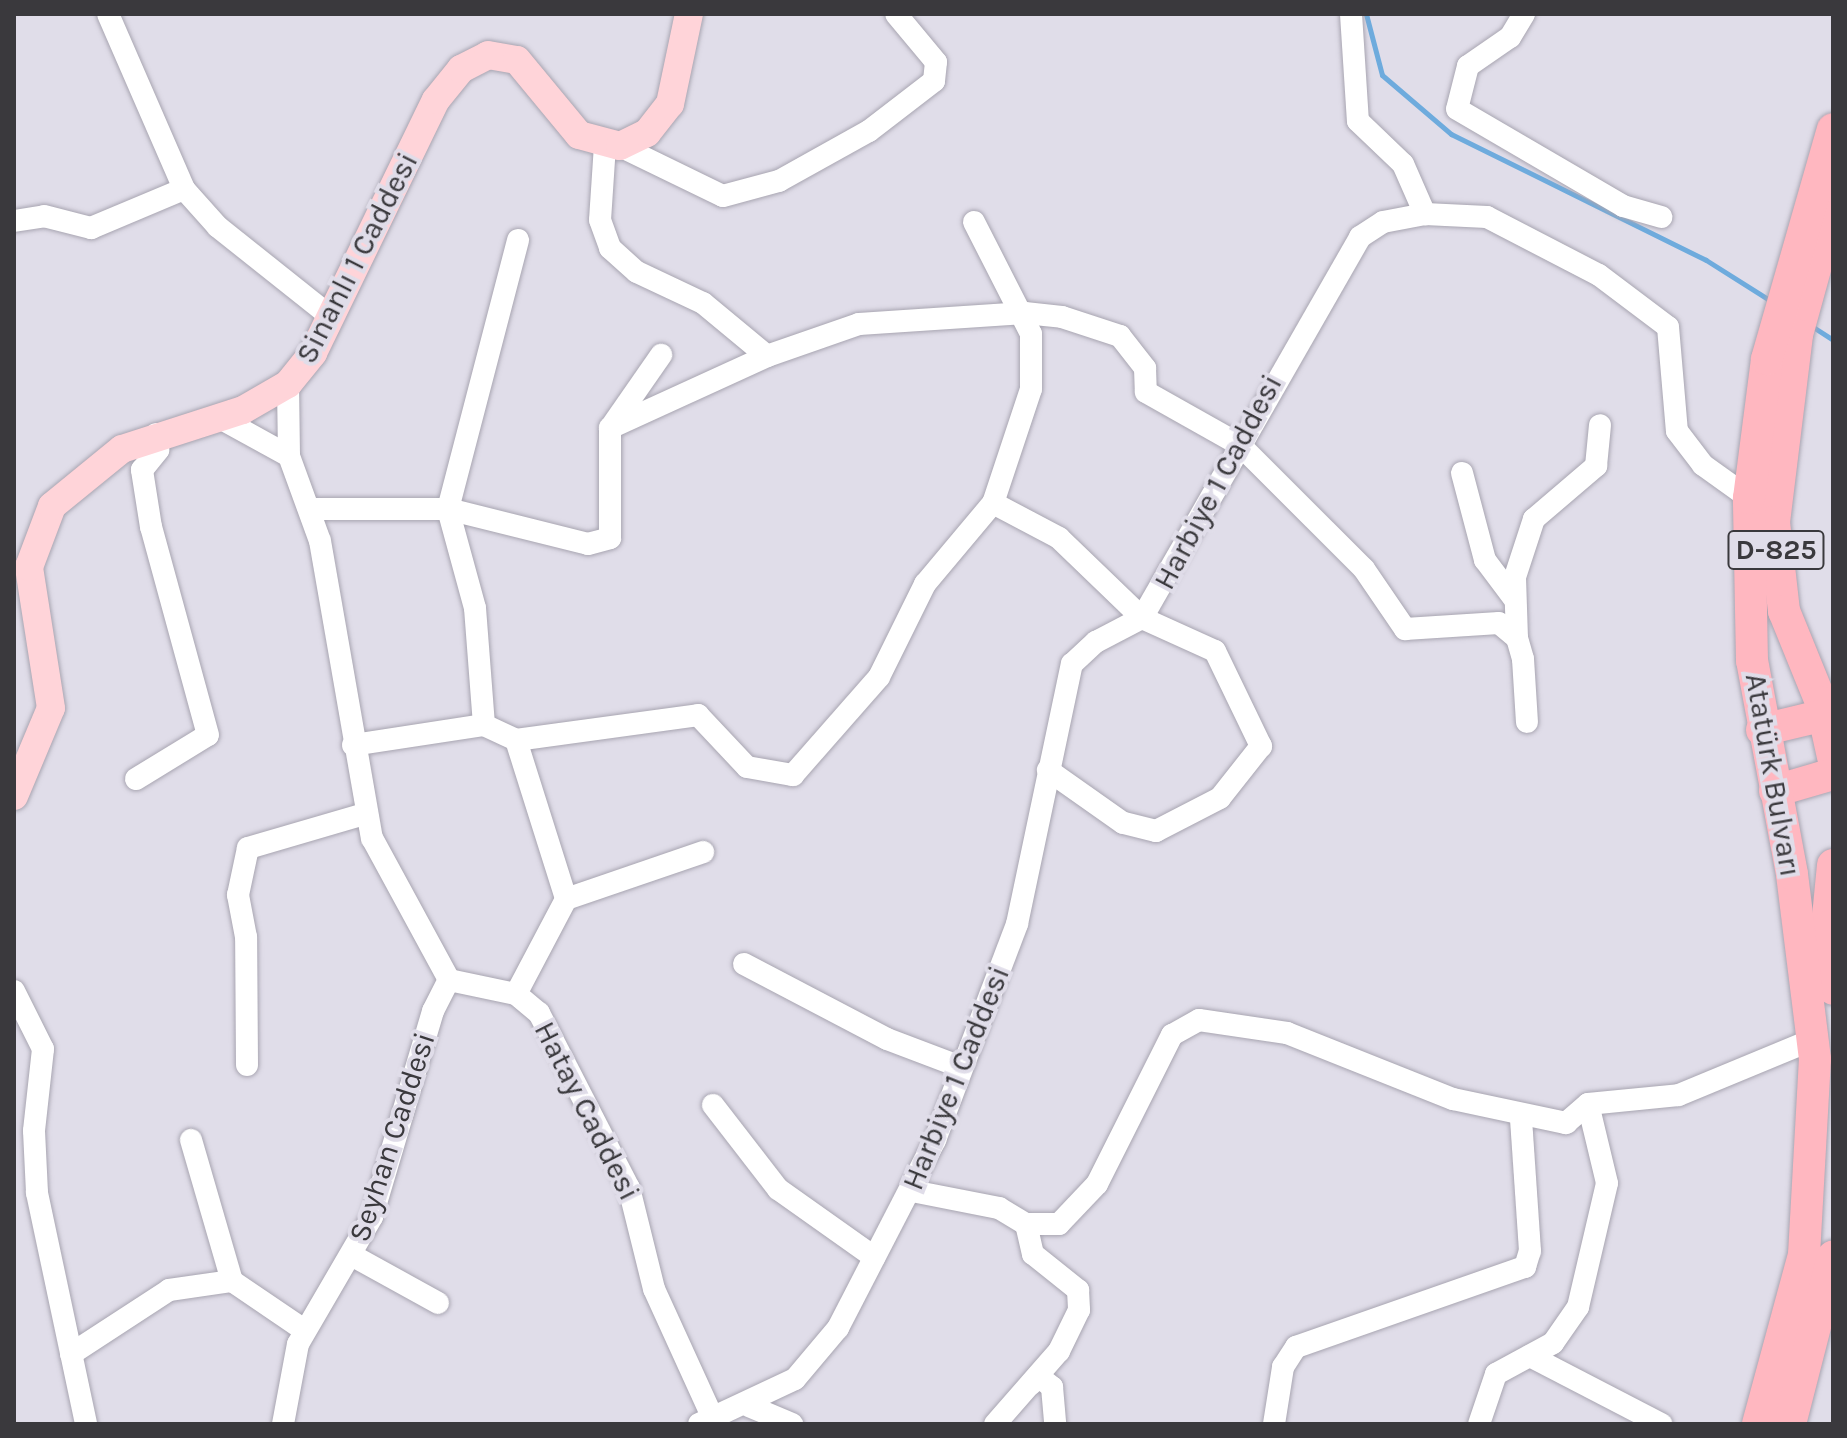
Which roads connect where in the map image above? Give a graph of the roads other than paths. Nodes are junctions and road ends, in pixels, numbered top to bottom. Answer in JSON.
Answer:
{"nodes":[{"id":1,"x":108,"y":14,"type":"edge"},
{"id":2,"x":689,"y":14,"type":"edge"},
{"id":3,"x":896,"y":14,"type":"edge"},
{"id":4,"x":1351,"y":14,"type":"edge"},
{"id":5,"x":1524,"y":14,"type":"edge"},
{"id":6,"x":1833,"y":129,"type":"edge"},
{"id":7,"x":612,"y":145,"type":"junction"},
{"id":8,"x":184,"y":189,"type":"junction"},
{"id":9,"x":1833,"y":204,"type":"edge"},
{"id":10,"x":1425,"y":214,"type":"junction"},
{"id":11,"x":1661,"y":217,"type":"dead end"},
{"id":12,"x":14,"y":221,"type":"edge"},
{"id":13,"x":974,"y":222,"type":"dead end"},
{"id":14,"x":518,"y":240,"type":"dead end"},
{"id":15,"x":1804,"y":252,"type":"junction"},
{"id":16,"x":1025,"y":313,"type":"junction"},
{"id":17,"x":331,"y":317,"type":"junction"},
{"id":18,"x":1785,"y":332,"type":"junction"},
{"id":19,"x":661,"y":355,"type":"dead end"},
{"id":20,"x":767,"y":356,"type":"junction"},
{"id":21,"x":288,"y":384,"type":"junction"},
{"id":22,"x":220,"y":418,"type":"junction"},
{"id":23,"x":1600,"y":425,"type":"dead end"},
{"id":24,"x":610,"y":428,"type":"junction"},
{"id":25,"x":156,"y":434,"type":"junction"},
{"id":26,"x":1240,"y":445,"type":"junction"},
{"id":27,"x":289,"y":456,"type":"junction"},
{"id":28,"x":1462,"y":473,"type":"dead end"},
{"id":29,"x":1749,"y":498,"type":"junction"},
{"id":30,"x":993,"y":503,"type":"junction"},
{"id":31,"x":311,"y":509,"type":"junction"},
{"id":32,"x":448,"y":509,"type":"junction"},
{"id":33,"x":1515,"y":600,"type":"junction"},
{"id":34,"x":1142,"y":618,"type":"junction"},
{"id":35,"x":1517,"y":638,"type":"junction"},
{"id":36,"x":1825,"y":715,"type":"junction"},
{"id":37,"x":1527,"y":722,"type":"dead end"},
{"id":38,"x":484,"y":725,"type":"junction"},
{"id":39,"x":1762,"y":730,"type":"junction"},
{"id":40,"x":516,"y":740,"type":"junction"},
{"id":41,"x":353,"y":745,"type":"junction"},
{"id":42,"x":1833,"y":757,"type":"edge"},
{"id":43,"x":1048,"y":770,"type":"junction"},
{"id":44,"x":1833,"y":774,"type":"edge"},
{"id":45,"x":136,"y":779,"type":"dead end"},
{"id":46,"x":1775,"y":791,"type":"junction"},
{"id":47,"x":14,"y":796,"type":"edge"},
{"id":48,"x":364,"y":814,"type":"junction"},
{"id":49,"x":703,"y":852,"type":"dead end"},
{"id":50,"x":1832,"y":876,"type":"edge"},
{"id":51,"x":566,"y":899,"type":"junction"},
{"id":52,"x":744,"y":964,"type":"dead end"},
{"id":53,"x":449,"y":980,"type":"junction"},
{"id":54,"x":1833,"y":989,"type":"edge"},
{"id":55,"x":14,"y":991,"type":"edge"},
{"id":56,"x":516,"y":994,"type":"junction"},
{"id":57,"x":1812,"y":1040,"type":"junction"},
{"id":58,"x":247,"y":1065,"type":"dead end"},
{"id":59,"x":961,"y":1067,"type":"junction"},
{"id":60,"x":1588,"y":1104,"type":"junction"},
{"id":61,"x":713,"y":1105,"type":"dead end"},
{"id":62,"x":1521,"y":1119,"type":"junction"},
{"id":63,"x":191,"y":1140,"type":"dead end"},
{"id":64,"x":24,"y":1152,"type":"edge"},
{"id":65,"x":912,"y":1191,"type":"junction"},
{"id":66,"x":1026,"y":1224,"type":"junction"},
{"id":67,"x":353,"y":1256,"type":"junction"},
{"id":68,"x":1833,"y":1256,"type":"edge"},
{"id":69,"x":874,"y":1257,"type":"junction"},
{"id":70,"x":232,"y":1281,"type":"junction"},
{"id":71,"x":438,"y":1303,"type":"dead end"},
{"id":72,"x":304,"y":1330,"type":"junction"},
{"id":73,"x":71,"y":1354,"type":"junction"},
{"id":74,"x":1530,"y":1356,"type":"junction"},
{"id":75,"x":1031,"y":1384,"type":"junction"},
{"id":76,"x":749,"y":1406,"type":"junction"},
{"id":77,"x":705,"y":1420,"type":"edge"},
{"id":78,"x":86,"y":1424,"type":"edge"},
{"id":79,"x":283,"y":1424,"type":"edge"},
{"id":80,"x":792,"y":1424,"type":"edge"},
{"id":81,"x":995,"y":1424,"type":"edge"},
{"id":82,"x":1055,"y":1424,"type":"edge"},
{"id":83,"x":1274,"y":1424,"type":"edge"},
{"id":84,"x":1479,"y":1424,"type":"edge"},
{"id":85,"x":1661,"y":1424,"type":"edge"},
{"id":86,"x":1758,"y":1424,"type":"edge"},
{"id":87,"x":1790,"y":1424,"type":"edge"}],
"edges":[{"from":1,"to":8,"type":"street"},
{"from":2,"to":7,"type":"main road"},
{"from":3,"to":7,"type":"street"},
{"from":4,"to":10,"type":"street"},
{"from":5,"to":11,"type":"street"},
{"from":6,"to":15,"type":"highway","name":"Atatürk Bulvarı"},
{"from":7,"to":17,"type":"main road","name":"Sinanlı 1 Caddesi"},
{"from":7,"to":20,"type":"street"},
{"from":8,"to":12,"type":"street"},
{"from":8,"to":17,"type":"street"},
{"from":9,"to":15,"type":"highway","name":"Atatürk Bulvarı"},
{"from":10,"to":26,"type":"street","name":"Harbiye 1 Caddesi"},
{"from":10,"to":29,"type":"street","name":"Harbiye 1 Caddesi"},
{"from":13,"to":16,"type":"street"},
{"from":14,"to":32,"type":"street"},
{"from":15,"to":18,"type":"highway","name":"Atatürk Bulvarı"},
{"from":16,"to":20,"type":"street"},
{"from":16,"to":26,"type":"street"},
{"from":16,"to":30,"type":"street"},
{"from":17,"to":21,"type":"main road","name":"Sinanlı 1 Caddesi"},
{"from":18,"to":29,"type":"highway","name":"Atatürk Bulvarı"},
{"from":18,"to":36,"type":"highway","name":"Atatürk Bulvarı","number":"D-825"},
{"from":19,"to":24,"type":"street"},
{"from":20,"to":24,"type":"street"},
{"from":21,"to":22,"type":"main road","name":"Sinanlı 1 Caddesi"},
{"from":21,"to":27,"type":"street"},
{"from":22,"to":25,"type":"main road","name":"Sinanlı 1 Caddesi"},
{"from":22,"to":27,"type":"street"},
{"from":23,"to":33,"type":"street"},
{"from":24,"to":32,"type":"street"},
{"from":25,"to":45,"type":"street"},
{"from":25,"to":47,"type":"main road","name":"Sinanlı 1 Caddesi"},
{"from":26,"to":34,"type":"street","name":"Harbiye 1 Caddesi"},
{"from":26,"to":35,"type":"street"},
{"from":27,"to":31,"type":"street"},
{"from":28,"to":33,"type":"street"},
{"from":29,"to":39,"type":"highway","name":"Atatürk Bulvarı"},
{"from":30,"to":34,"type":"street"},
{"from":30,"to":40,"type":"street"},
{"from":31,"to":32,"type":"street"},
{"from":31,"to":41,"type":"street"},
{"from":32,"to":38,"type":"street"},
{"from":33,"to":35,"type":"street"},
{"from":34,"to":43,"type":"street","name":"Harbiye 1 Caddesi"},
{"from":34,"to":43,"type":"street"},
{"from":35,"to":37,"type":"street"},
{"from":36,"to":39,"type":"highway"},
{"from":36,"to":42,"type":"highway","name":"Atatürk Bulvarı","number":"D-825"},
{"from":38,"to":40,"type":"street"},
{"from":38,"to":41,"type":"street"},
{"from":39,"to":46,"type":"highway","name":"Atatürk Bulvarı"},
{"from":40,"to":51,"type":"street"},
{"from":41,"to":48,"type":"street"},
{"from":43,"to":59,"type":"street","name":"Harbiye 1 Caddesi"},
{"from":44,"to":46,"type":"highway"},
{"from":46,"to":57,"type":"highway","name":"Atatürk Bulvarı"},
{"from":48,"to":53,"type":"street"},
{"from":48,"to":58,"type":"street"},
{"from":49,"to":51,"type":"street"},
{"from":50,"to":54,"type":"highway","name":"Atatürk Bulvarı"},
{"from":51,"to":56,"type":"street"},
{"from":52,"to":59,"type":"street"},
{"from":53,"to":56,"type":"street","name":"Hatay Caddesi"},
{"from":53,"to":67,"type":"street","name":"Seyhan Caddesi"},
{"from":55,"to":64,"type":"street"},
{"from":56,"to":77,"type":"street","name":"Hatay Caddesi"},
{"from":57,"to":60,"type":"street"},
{"from":57,"to":86,"type":"highway","name":"Atatürk Bulvarı"},
{"from":59,"to":65,"type":"street","name":"Harbiye 1 Caddesi"},
{"from":60,"to":62,"type":"street"},
{"from":60,"to":74,"type":"street"},
{"from":61,"to":69,"type":"street"},
{"from":62,"to":66,"type":"street"},
{"from":62,"to":83,"type":"street"},
{"from":63,"to":70,"type":"street"},
{"from":64,"to":73,"type":"street"},
{"from":65,"to":66,"type":"street"},
{"from":65,"to":69,"type":"street","name":"Harbiye 1 Caddesi"},
{"from":66,"to":75,"type":"street"},
{"from":67,"to":71,"type":"street"},
{"from":67,"to":72,"type":"street","name":"Seyhan Caddesi"},
{"from":68,"to":87,"type":"highway"},
{"from":69,"to":76,"type":"street","name":"Harbiye 1 Caddesi"},
{"from":70,"to":72,"type":"street"},
{"from":70,"to":73,"type":"street"},
{"from":72,"to":79,"type":"street","name":"Seyhan Caddesi"},
{"from":73,"to":78,"type":"street"},
{"from":74,"to":84,"type":"street"},
{"from":74,"to":85,"type":"street"},
{"from":75,"to":81,"type":"street"},
{"from":75,"to":82,"type":"street"},
{"from":76,"to":77,"type":"street","name":"Harbiye 1 Caddesi"},
{"from":76,"to":80,"type":"street"}]}
